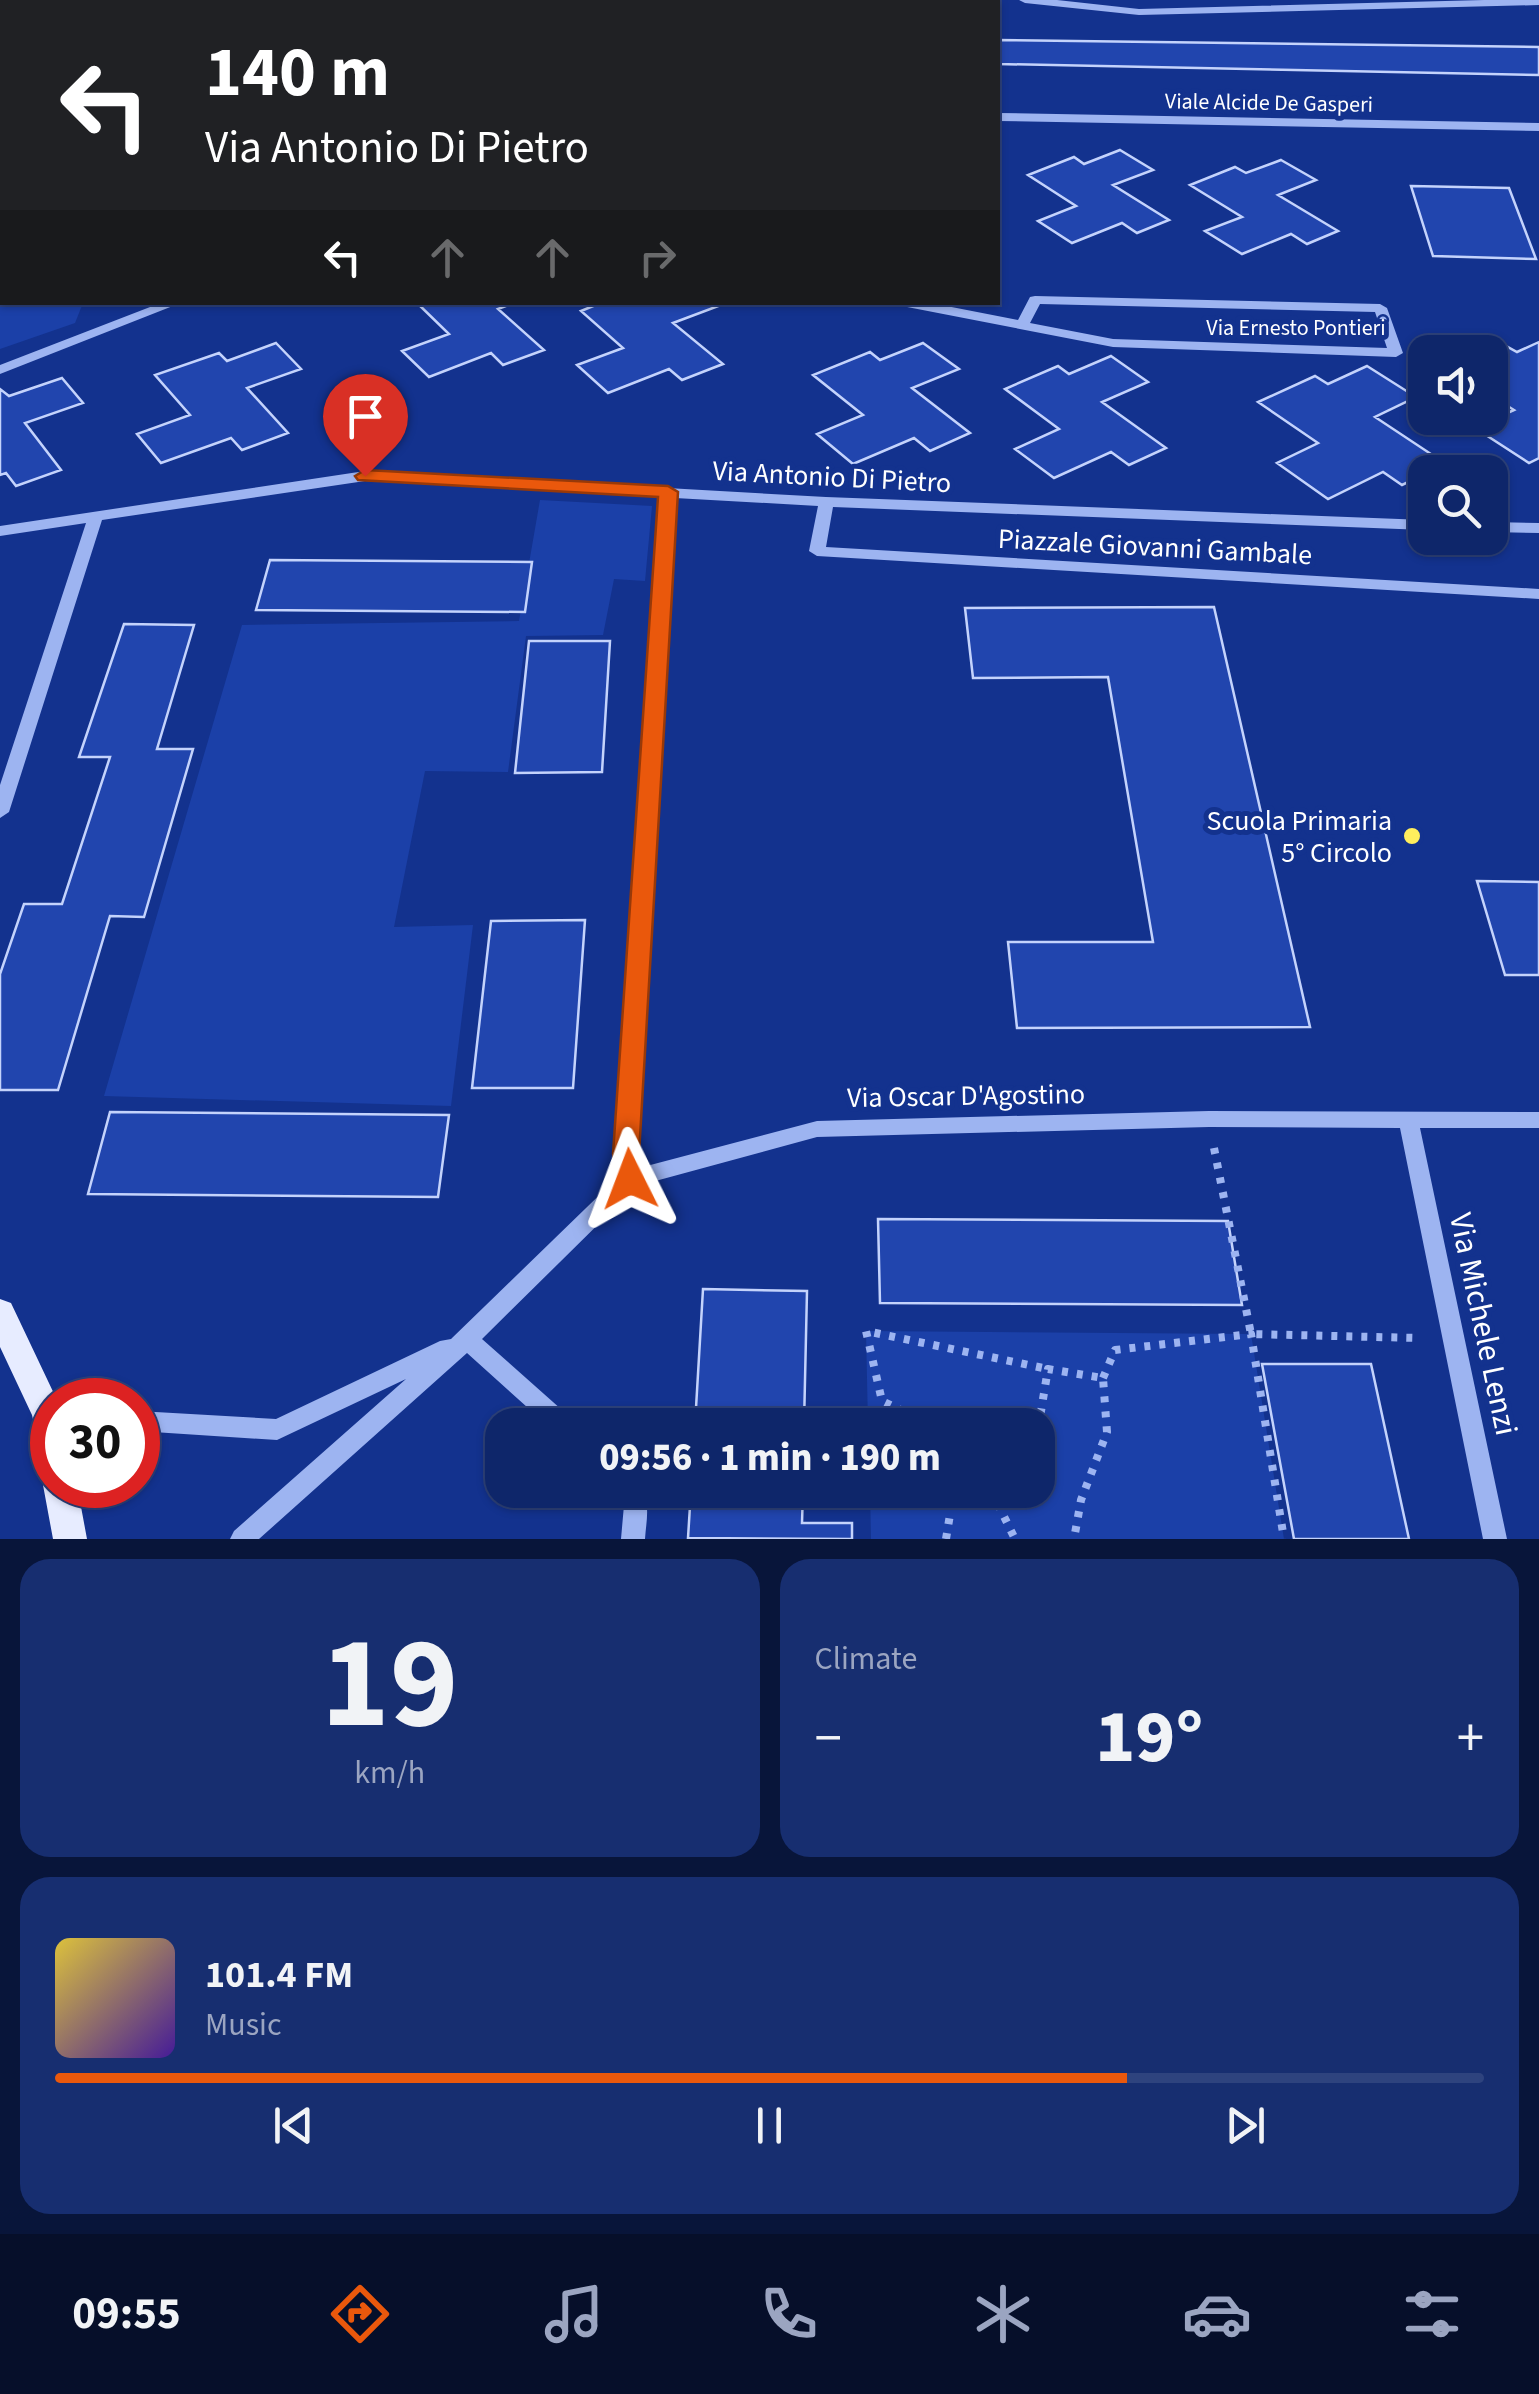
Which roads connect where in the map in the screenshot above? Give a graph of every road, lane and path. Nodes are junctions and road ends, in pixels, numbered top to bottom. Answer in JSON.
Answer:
{"nodes":[{"id":1,"x":1025,"y":0,"type":"edge"},
{"id":2,"x":1539,"y":2,"type":"edge"},
{"id":3,"x":1000,"y":117,"type":"edge"},
{"id":4,"x":1539,"y":126,"type":"edge"},
{"id":5,"x":169,"y":305,"type":"edge"},
{"id":6,"x":917,"y":305,"type":"edge"},
{"id":7,"x":1022,"y":326,"type":"junction"},
{"id":8,"x":0,"y":370,"type":"edge"},
{"id":9,"x":668,"y":492,"type":"junction"},
{"id":10,"x":826,"y":502,"type":"junction"},
{"id":11,"x":95,"y":518,"type":"junction"},
{"id":12,"x":1408,"y":524,"type":"edge"},
{"id":13,"x":1508,"y":527,"type":"edge"},
{"id":14,"x":1539,"y":528,"type":"edge"},
{"id":15,"x":0,"y":531,"type":"edge"},
{"id":16,"x":1539,"y":594,"type":"edge"},
{"id":17,"x":0,"y":812,"type":"edge"},
{"id":18,"x":1209,"y":1119,"type":"junction"},
{"id":19,"x":1539,"y":1120,"type":"edge"},
{"id":20,"x":1410,"y":1122,"type":"junction"},
{"id":21,"x":630,"y":1179,"type":"junction"},
{"id":22,"x":0,"y":1313,"type":"edge"},
{"id":23,"x":1251,"y":1334,"type":"junction"},
{"id":24,"x":1455,"y":1338,"type":"junction"},
{"id":25,"x":466,"y":1339,"type":"junction"},
{"id":26,"x":1048,"y":1369,"type":"junction"},
{"id":27,"x":30,"y":1378,"type":"edge"},
{"id":28,"x":1103,"y":1378,"type":"junction"},
{"id":29,"x":544,"y":1408,"type":"edge"},
{"id":30,"x":896,"y":1408,"type":"edge"},
{"id":31,"x":1042,"y":1408,"type":"edge"},
{"id":32,"x":160,"y":1422,"type":"edge"},
{"id":33,"x":64,"y":1508,"type":"edge"},
{"id":34,"x":636,"y":1508,"type":"edge"},
{"id":35,"x":951,"y":1508,"type":"edge"},
{"id":36,"x":1001,"y":1508,"type":"edge"},
{"id":37,"x":70,"y":1539,"type":"edge"},
{"id":38,"x":242,"y":1539,"type":"edge"},
{"id":39,"x":633,"y":1539,"type":"edge"},
{"id":40,"x":946,"y":1539,"type":"edge"},
{"id":41,"x":1016,"y":1539,"type":"edge"},
{"id":42,"x":1074,"y":1539,"type":"edge"},
{"id":43,"x":1284,"y":1539,"type":"edge"},
{"id":44,"x":1495,"y":1539,"type":"edge"}],
"edges":[{"from":1,"to":2,"type":"street"},
{"from":3,"to":4,"type":"street","name":"Viale Alcide De Gasperi"},
{"from":5,"to":8,"type":"street"},
{"from":6,"to":7,"type":"street","name":"Via Ernesto Pontieri"},
{"from":7,"to":7,"type":"street","name":"Via Ernesto Pontieri"},
{"from":9,"to":10,"type":"street","name":"Via Antonio Di Pietro"},
{"from":9,"to":11,"type":"street","name":"Via Antonio Di Pietro"},
{"from":9,"to":21,"type":"street"},
{"from":10,"to":12,"type":"street","name":"Via Antonio Di Pietro"},
{"from":10,"to":16,"type":"street","name":"Piazzale Giovanni Gambale"},
{"from":11,"to":15,"type":"street","name":"Via Antonio Di Pietro"},
{"from":11,"to":17,"type":"street"},
{"from":13,"to":14,"type":"street"},
{"from":18,"to":20,"type":"street","name":"Via Oscar D'Agostino"},
{"from":18,"to":21,"type":"street","name":"Via Oscar D'Agostino"},
{"from":18,"to":23,"type":"path"},
{"from":19,"to":20,"type":"street","name":"Via Oscar D'Agostino"},
{"from":20,"to":24,"type":"street","name":"Via Michele Lenzi"},
{"from":21,"to":25,"type":"street","name":"Via Oscar D'Agostino"},
{"from":22,"to":27,"type":"main road"},
{"from":23,"to":24,"type":"path"},
{"from":23,"to":28,"type":"path"},
{"from":23,"to":43,"type":"path"},
{"from":24,"to":44,"type":"street","name":"Via Michele Lenzi"},
{"from":25,"to":29,"type":"street"},
{"from":25,"to":32,"type":"street","name":"Via Oscar D'Agostino"},
{"from":25,"to":38,"type":"street","name":"Via Oscar D'Agostino"},
{"from":26,"to":28,"type":"path"},
{"from":26,"to":30,"type":"path"},
{"from":26,"to":31,"type":"path"},
{"from":28,"to":42,"type":"path"},
{"from":33,"to":37,"type":"main road"},
{"from":34,"to":39,"type":"street"},
{"from":35,"to":40,"type":"path"},
{"from":36,"to":41,"type":"path"}]}
